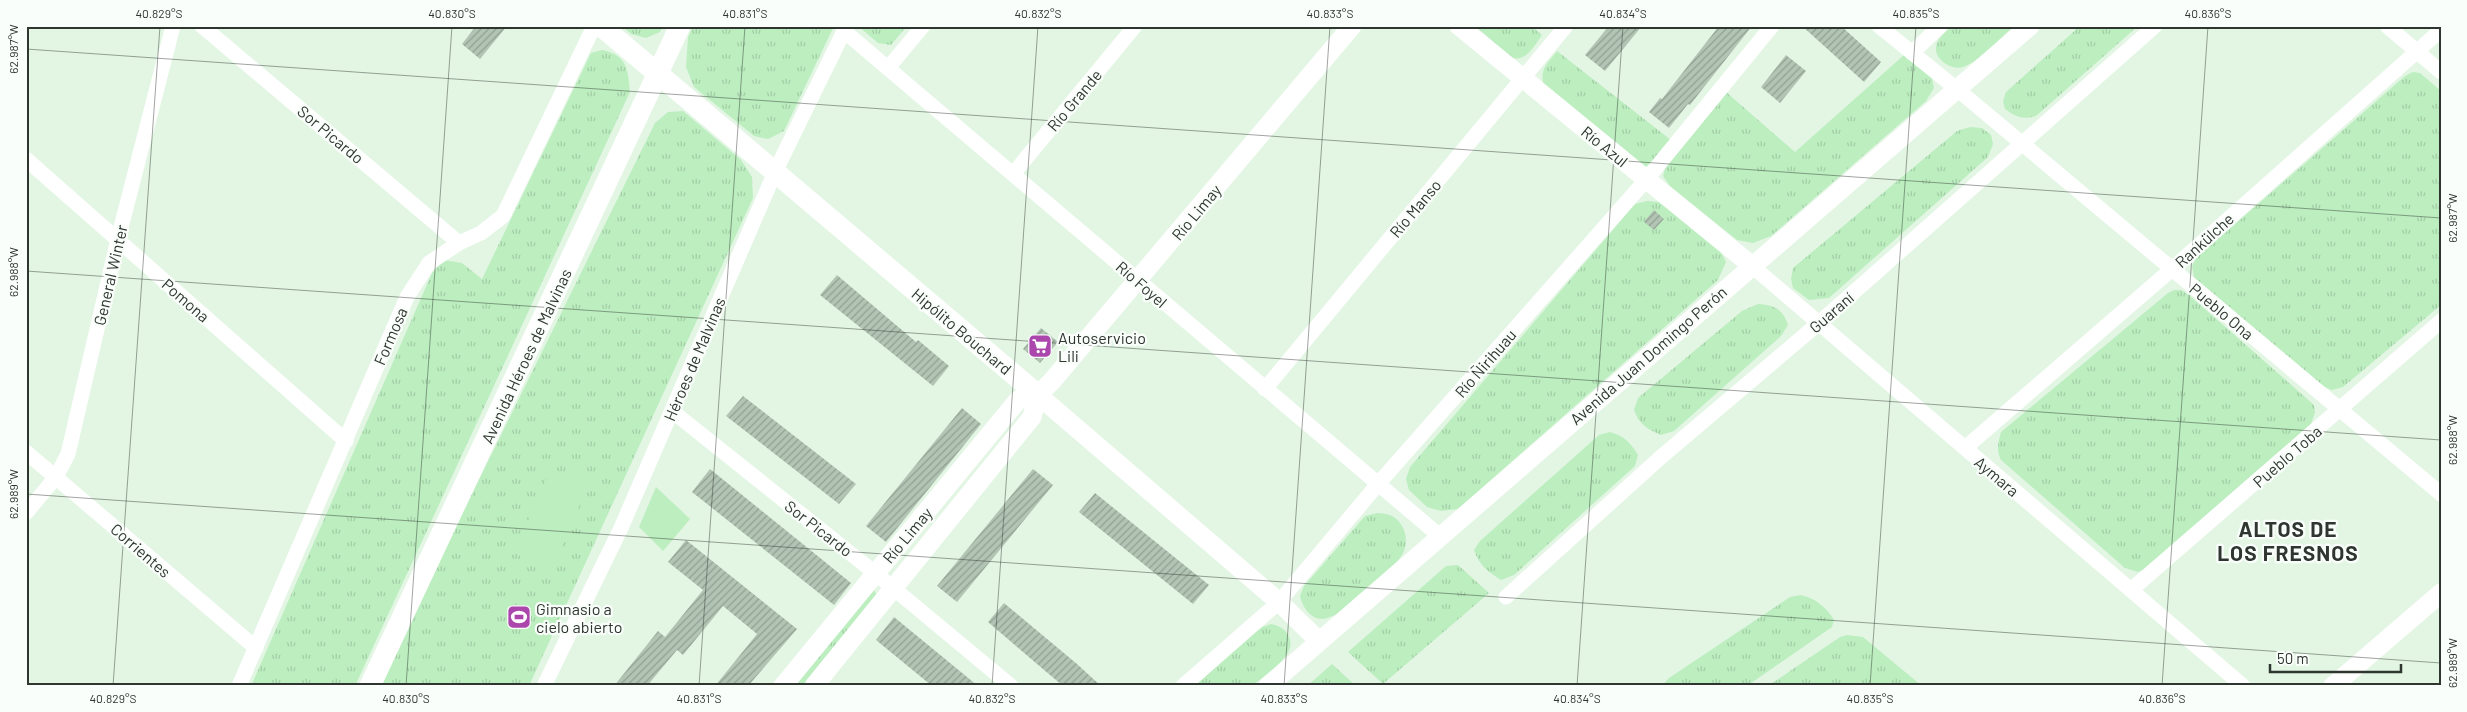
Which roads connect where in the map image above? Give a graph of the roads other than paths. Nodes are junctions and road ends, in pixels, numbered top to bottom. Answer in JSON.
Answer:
{"nodes":[{"id":1,"x":173,"y":26,"type":"edge"},
{"id":2,"x":202,"y":26,"type":"edge"},
{"id":3,"x":594,"y":26,"type":"edge"},
{"id":4,"x":601,"y":26,"type":"edge"},
{"id":5,"x":680,"y":26,"type":"edge"},
{"id":6,"x":924,"y":26,"type":"edge"},
{"id":7,"x":1135,"y":26,"type":"edge"},
{"id":8,"x":1352,"y":26,"type":"edge"},
{"id":9,"x":1459,"y":26,"type":"edge"},
{"id":10,"x":1566,"y":26,"type":"edge"},
{"id":11,"x":1772,"y":26,"type":"edge"},
{"id":12,"x":1878,"y":26,"type":"edge"},
{"id":13,"x":1940,"y":26,"type":"edge"},
{"id":14,"x":2030,"y":26,"type":"edge"},
{"id":15,"x":2155,"y":26,"type":"edge"},
{"id":16,"x":2387,"y":26,"type":"edge"},
{"id":17,"x":2441,"y":30,"type":"edge"},
{"id":18,"x":844,"y":31,"type":"joint"},
{"id":19,"x":2416,"y":51,"type":"junction"},
{"id":20,"x":1912,"y":52,"type":"junction"},
{"id":21,"x":888,"y":68,"type":"junction"},
{"id":22,"x":2441,"y":72,"type":"edge"},
{"id":23,"x":658,"y":75,"type":"junction"},
{"id":24,"x":1522,"y":79,"type":"junction"},
{"id":25,"x":1958,"y":90,"type":"junction"},
{"id":26,"x":2023,"y":143,"type":"junction"},
{"id":27,"x":26,"y":159,"type":"edge"},
{"id":28,"x":776,"y":172,"type":"junction"},
{"id":29,"x":1013,"y":174,"type":"junction"},
{"id":30,"x":1646,"y":180,"type":"junction"},
{"id":31,"x":118,"y":239,"type":"junction"},
{"id":32,"x":459,"y":243,"type":"junction"},
{"id":33,"x":1751,"y":265,"type":"junction"},
{"id":34,"x":2172,"y":269,"type":"junction"},
{"id":35,"x":1137,"y":279,"type":"junction"},
{"id":36,"x":2441,"y":321,"type":"edge"},
{"id":37,"x":1819,"y":323,"type":"junction"},
{"id":38,"x":1265,"y":390,"type":"junction"},
{"id":39,"x":1038,"y":395,"type":"junction"},
{"id":40,"x":2340,"y":410,"type":"junction"},
{"id":41,"x":672,"y":411,"type":"junction"},
{"id":42,"x":346,"y":440,"type":"junction"},
{"id":43,"x":1965,"y":448,"type":"junction"},
{"id":44,"x":26,"y":452,"type":"edge"},
{"id":45,"x":56,"y":477,"type":"junction"},
{"id":46,"x":1378,"y":484,"type":"junction"},
{"id":47,"x":2441,"y":494,"type":"edge"},
{"id":48,"x":26,"y":513,"type":"edge"},
{"id":49,"x":1441,"y":537,"type":"junction"},
{"id":50,"x":875,"y":572,"type":"junction"},
{"id":51,"x":892,"y":587,"type":"junction"},
{"id":52,"x":2131,"y":590,"type":"junction"},
{"id":53,"x":2441,"y":593,"type":"edge"},
{"id":54,"x":1506,"y":597,"type":"dead end"},
{"id":55,"x":1279,"y":602,"type":"junction"},
{"id":56,"x":1319,"y":641,"type":"junction"},
{"id":57,"x":256,"y":648,"type":"junction"},
{"id":58,"x":239,"y":686,"type":"edge"},
{"id":59,"x":370,"y":686,"type":"edge"},
{"id":60,"x":544,"y":686,"type":"edge"},
{"id":61,"x":783,"y":686,"type":"edge"},
{"id":62,"x":814,"y":686,"type":"edge"},
{"id":63,"x":1011,"y":686,"type":"edge"},
{"id":64,"x":1182,"y":686,"type":"edge"},
{"id":65,"x":1268,"y":686,"type":"edge"},
{"id":66,"x":2243,"y":686,"type":"edge"},
{"id":67,"x":2333,"y":686,"type":"edge"}],
"edges":[{"from":1,"to":31,"type":"street","name":"General Winter"},
{"from":2,"to":32,"type":"street","name":"Sor Picardo"},
{"from":3,"to":32,"type":"street","name":"Formosa"},
{"from":4,"to":23,"type":"main road","name":"Hipólito Bouchard"},
{"from":5,"to":23,"type":"main road","name":"Avenida Héroes de Malvinas"},
{"from":6,"to":21,"type":"street"},
{"from":7,"to":29,"type":"street","name":"Río Grande"},
{"from":8,"to":35,"type":"street","name":"Río Limay"},
{"from":9,"to":24,"type":"street","name":"Río Azul"},
{"from":10,"to":24,"type":"street","name":"Río Manso"},
{"from":11,"to":30,"type":"street","name":"Río Ñirihuau"},
{"from":12,"to":20,"type":"street","name":"Pueblo Ona"},
{"from":13,"to":20,"type":"street"},
{"from":14,"to":25,"type":"street","name":"Avenida Juan Domingo Perón"},
{"from":15,"to":26,"type":"street","name":"Guaraní"},
{"from":16,"to":19,"type":"street"},
{"from":17,"to":19,"type":"street","name":"Rankülche"},
{"from":18,"to":21,"type":"street","name":"Río Foyel"},
{"from":18,"to":28,"type":"street","name":"Héroes de Malvinas"},
{"from":19,"to":22,"type":"street"},
{"from":19,"to":34,"type":"street","name":"Rankülche"},
{"from":20,"to":25,"type":"street","name":"Pueblo Ona"},
{"from":21,"to":29,"type":"street","name":"Río Foyel"},
{"from":23,"to":28,"type":"main road","name":"Hipólito Bouchard"},
{"from":23,"to":59,"type":"main road","name":"Avenida Héroes de Malvinas"},
{"from":24,"to":30,"type":"street","name":"Río Azul"},
{"from":24,"to":38,"type":"street","name":"Río Manso"},
{"from":25,"to":26,"type":"street","name":"Pueblo Ona"},
{"from":25,"to":33,"type":"street","name":"Avenida Juan Domingo Perón"},
{"from":26,"to":34,"type":"street","name":"Pueblo Ona"},
{"from":26,"to":37,"type":"street","name":"Guaraní"},
{"from":27,"to":31,"type":"street","name":"Pomona"},
{"from":28,"to":39,"type":"main road","name":"Hipólito Bouchard"},
{"from":28,"to":41,"type":"street","name":"Héroes de Malvinas"},
{"from":29,"to":35,"type":"street","name":"Río Foyel"},
{"from":30,"to":33,"type":"street","name":"Río Azul"},
{"from":30,"to":46,"type":"street","name":"Río Ñirihuau"},
{"from":31,"to":42,"type":"street","name":"Pomona"},
{"from":31,"to":45,"type":"street","name":"General Winter"},
{"from":32,"to":42,"type":"street","name":"Formosa"},
{"from":33,"to":37,"type":"street","name":"Aymara"},
{"from":33,"to":49,"type":"street","name":"Avenida Juan Domingo Perón"},
{"from":34,"to":40,"type":"street","name":"Pueblo Ona"},
{"from":34,"to":43,"type":"street","name":"Rankülche"},
{"from":35,"to":38,"type":"street","name":"Río Foyel"},
{"from":35,"to":39,"type":"street","name":"Río Limay"},
{"from":36,"to":40,"type":"street","name":"Pueblo Toba"},
{"from":37,"to":43,"type":"street","name":"Aymara"},
{"from":37,"to":54,"type":"street","name":"Guaraní"},
{"from":38,"to":46,"type":"street","name":"Río Foyel"},
{"from":39,"to":50,"type":"street","name":"Río Limay"},
{"from":39,"to":51,"type":"street","name":"Río Limay"},
{"from":39,"to":55,"type":"street","name":"Hipólito Bouchard"},
{"from":40,"to":47,"type":"street","name":"Pueblo Ona"},
{"from":40,"to":52,"type":"street","name":"Pueblo Toba"},
{"from":41,"to":50,"type":"street","name":"Sor Picardo"},
{"from":41,"to":60,"type":"street","name":"Héroes de Malvinas"},
{"from":42,"to":57,"type":"street","name":"Formosa"},
{"from":43,"to":52,"type":"street","name":"Aymara"},
{"from":44,"to":45,"type":"street","name":"Corrientes"},
{"from":45,"to":48,"type":"street","name":"General Winter"},
{"from":45,"to":57,"type":"street","name":"Corrientes"},
{"from":46,"to":49,"type":"street","name":"Río Foyel"},
{"from":46,"to":55,"type":"street","name":"Río Ñirihuau"},
{"from":49,"to":56,"type":"street","name":"Avenida Juan Domingo Perón"},
{"from":50,"to":51,"type":"street","name":"Sor Picardo"},
{"from":50,"to":61,"type":"street","name":"Río Limay"},
{"from":51,"to":62,"type":"street","name":"Río Limay"},
{"from":51,"to":63,"type":"street","name":"Sor Picardo"},
{"from":52,"to":66,"type":"street","name":"Aymara"},
{"from":53,"to":67,"type":"street"},
{"from":55,"to":56,"type":"street","name":"Hipólito Bouchard"},
{"from":55,"to":64,"type":"street","name":"Río Ñirihuau"},
{"from":56,"to":65,"type":"street","name":"Avenida Juan Domingo Perón"},
{"from":57,"to":58,"type":"street","name":"Formosa"}]}
